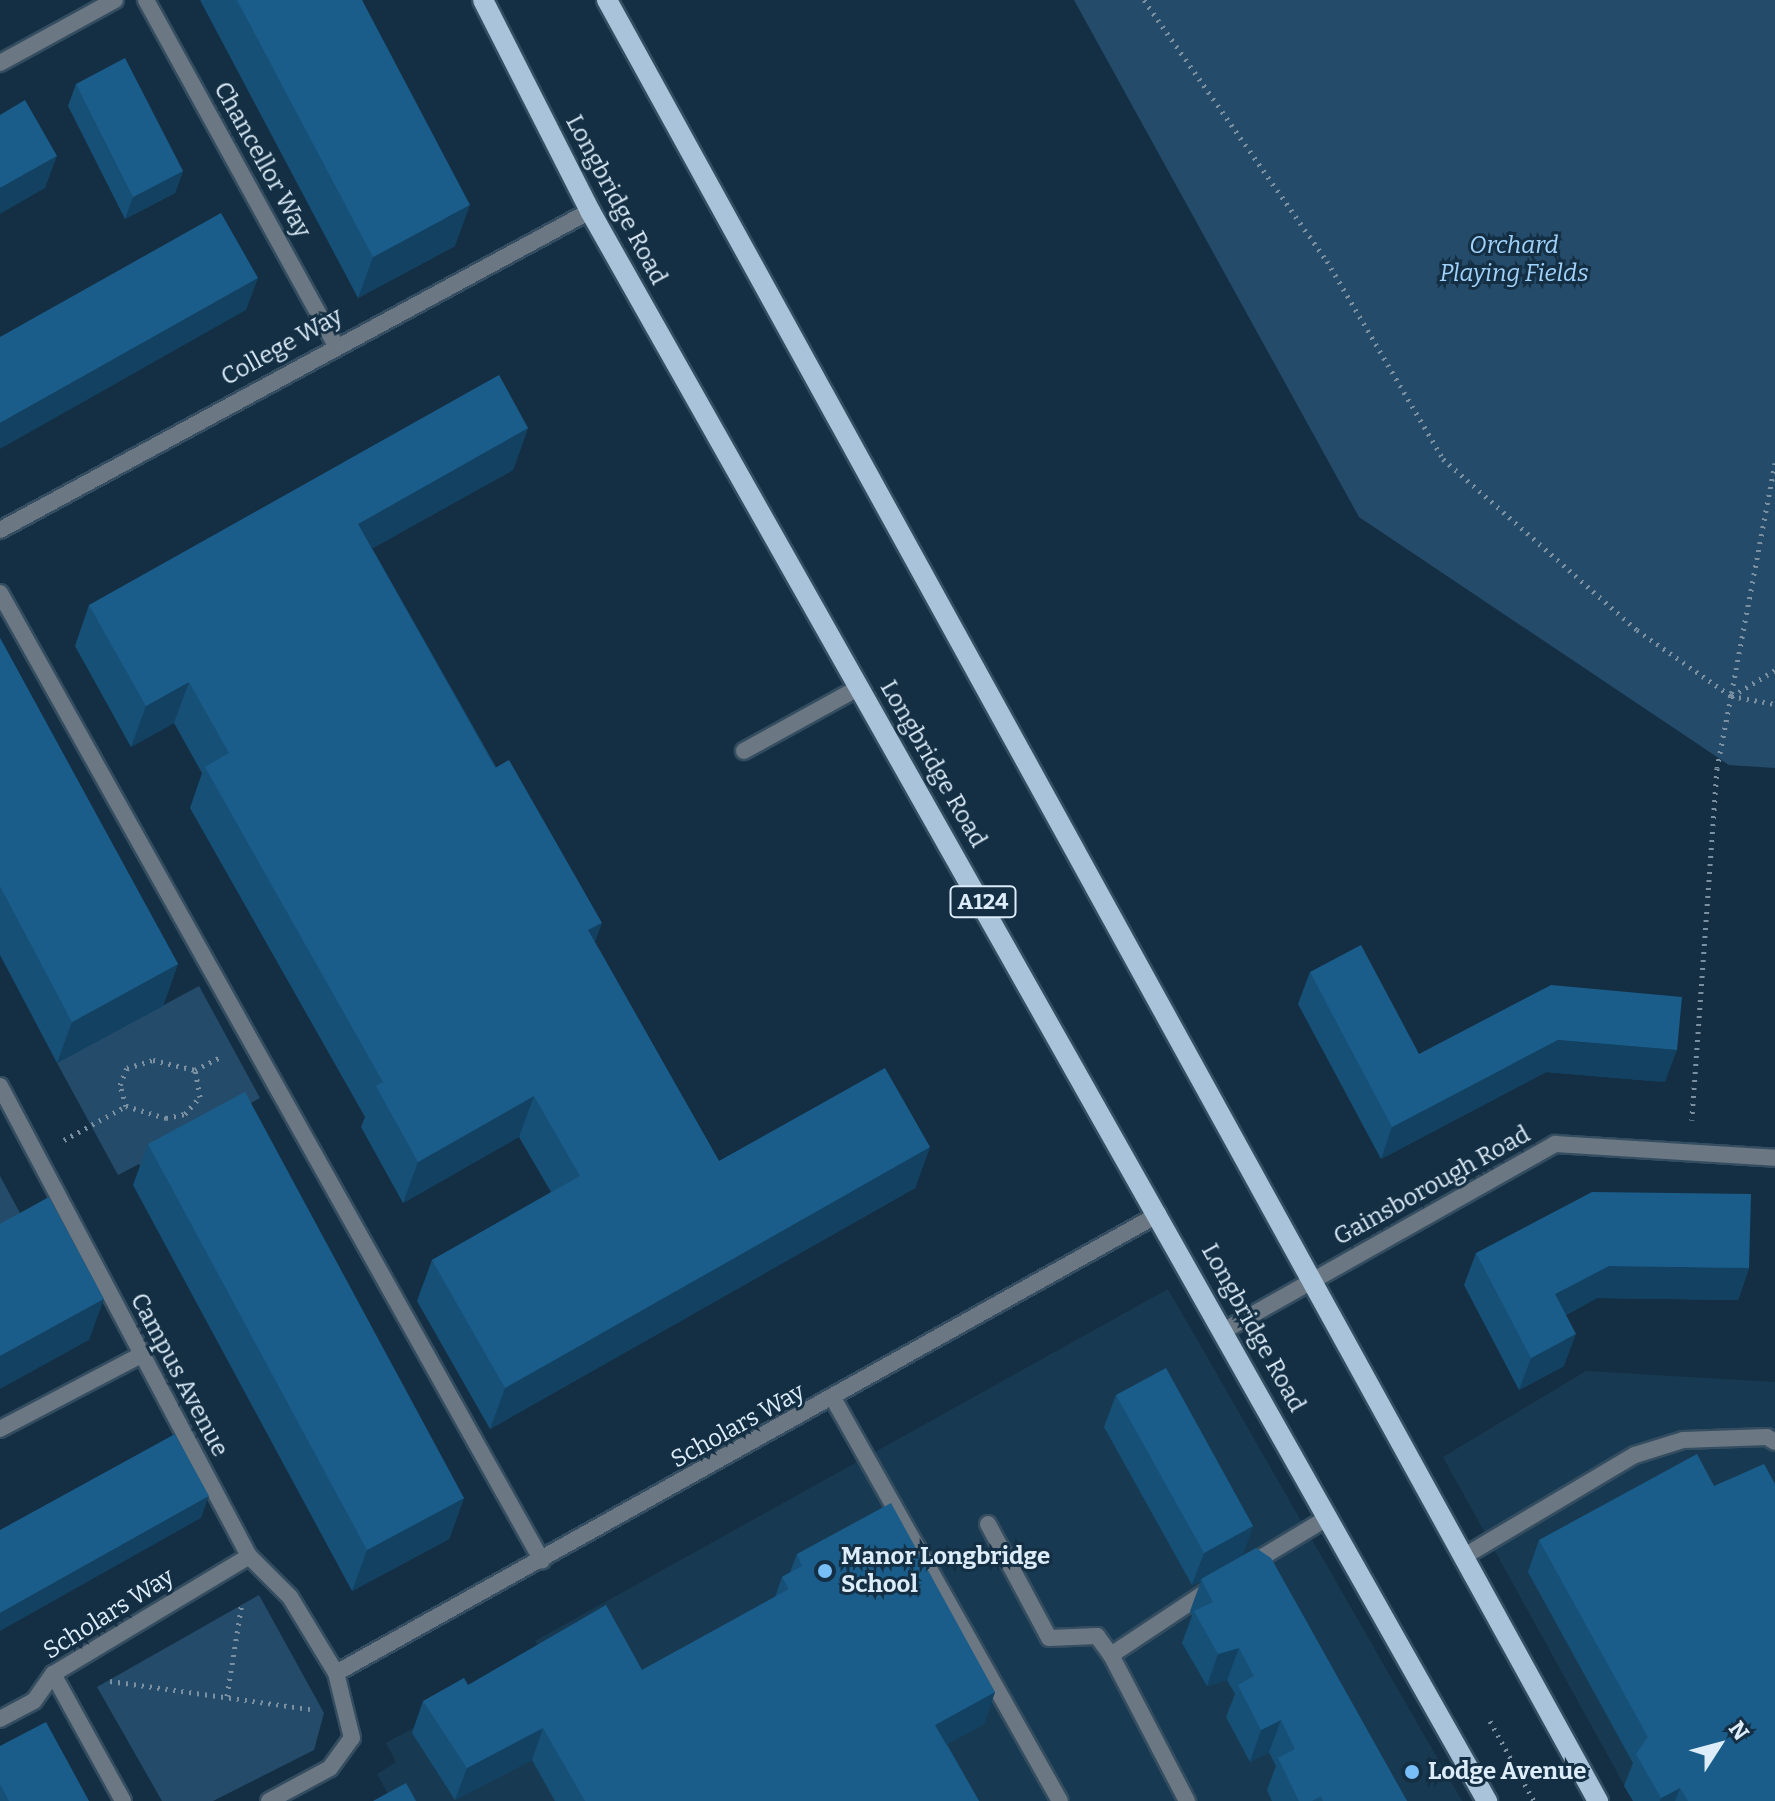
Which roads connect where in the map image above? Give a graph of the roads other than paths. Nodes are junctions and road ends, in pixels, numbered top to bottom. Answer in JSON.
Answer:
{"nodes":[{"id":1,"x":115,"y":0,"type":"edge"},
{"id":2,"x":146,"y":0,"type":"edge"},
{"id":3,"x":483,"y":0,"type":"edge"},
{"id":4,"x":607,"y":0,"type":"edge"},
{"id":5,"x":0,"y":63,"type":"edge"},
{"id":6,"x":590,"y":211,"type":"junction"},
{"id":7,"x":335,"y":344,"type":"junction"},
{"id":8,"x":0,"y":530,"type":"edge"},
{"id":9,"x":0,"y":593,"type":"edge"},
{"id":10,"x":858,"y":688,"type":"junction"},
{"id":11,"x":744,"y":751,"type":"dead end"},
{"id":12,"x":0,"y":1086,"type":"edge"},
{"id":13,"x":1775,"y":1158,"type":"edge"},
{"id":14,"x":1159,"y":1214,"type":"junction"},
{"id":15,"x":1315,"y":1280,"type":"junction"},
{"id":16,"x":1225,"y":1330,"type":"junction"},
{"id":17,"x":141,"y":1355,"type":"junction"},
{"id":18,"x":834,"y":1400,"type":"junction"},
{"id":19,"x":0,"y":1429,"type":"edge"},
{"id":20,"x":1775,"y":1442,"type":"edge"},
{"id":21,"x":1329,"y":1517,"type":"junction"},
{"id":22,"x":988,"y":1524,"type":"dead end"},
{"id":23,"x":1468,"y":1554,"type":"junction"},
{"id":24,"x":249,"y":1556,"type":"junction"},
{"id":25,"x":542,"y":1561,"type":"junction"},
{"id":26,"x":1111,"y":1655,"type":"junction"},
{"id":27,"x":336,"y":1673,"type":"junction"},
{"id":28,"x":53,"y":1674,"type":"junction"},
{"id":29,"x":0,"y":1719,"type":"edge"},
{"id":30,"x":123,"y":1801,"type":"edge"},
{"id":31,"x":269,"y":1801,"type":"edge"},
{"id":32,"x":1060,"y":1801,"type":"edge"},
{"id":33,"x":1187,"y":1801,"type":"edge"},
{"id":34,"x":1487,"y":1801,"type":"edge"},
{"id":35,"x":1598,"y":1801,"type":"edge"}],
"edges":[{"from":1,"to":5,"type":"street"},
{"from":2,"to":7,"type":"street","name":"Chancellor Way"},
{"from":3,"to":6,"type":"main road","name":"Longbridge Road","number":"A124"},
{"from":4,"to":15,"type":"main road"},
{"from":6,"to":7,"type":"street","name":"College Way"},
{"from":6,"to":10,"type":"main road","name":"Longbridge Road","number":"A124"},
{"from":7,"to":8,"type":"street","name":"College Way"},
{"from":9,"to":25,"type":"street"},
{"from":10,"to":11,"type":"street"},
{"from":10,"to":14,"type":"main road","name":"Longbridge Road","number":"A124"},
{"from":12,"to":17,"type":"street","name":"Campus Avenue"},
{"from":13,"to":15,"type":"street","name":"Gainsborough Road"},
{"from":14,"to":16,"type":"main road","name":"Longbridge Road","number":"A124"},
{"from":14,"to":18,"type":"street","name":"Scholars Way"},
{"from":15,"to":16,"type":"street","name":"Gainsborough Road"},
{"from":15,"to":23,"type":"main road"},
{"from":16,"to":21,"type":"main road","name":"Longbridge Road","number":"A124"},
{"from":17,"to":19,"type":"street"},
{"from":17,"to":24,"type":"street","name":"Campus Avenue"},
{"from":18,"to":25,"type":"street","name":"Scholars Way"},
{"from":18,"to":32,"type":"street"},
{"from":20,"to":23,"type":"street"},
{"from":21,"to":26,"type":"street"},
{"from":21,"to":34,"type":"main road","name":"Longbridge Road","number":"A124"},
{"from":22,"to":26,"type":"street"},
{"from":23,"to":35,"type":"main road"},
{"from":24,"to":27,"type":"street","name":"Campus Avenue"},
{"from":24,"to":28,"type":"street","name":"Scholars Way"},
{"from":25,"to":27,"type":"street","name":"Scholars Way"},
{"from":26,"to":33,"type":"street"},
{"from":27,"to":31,"type":"street","name":"Campus Avenue"},
{"from":28,"to":29,"type":"street","name":"Scholars Way"},
{"from":28,"to":30,"type":"street"}]}
